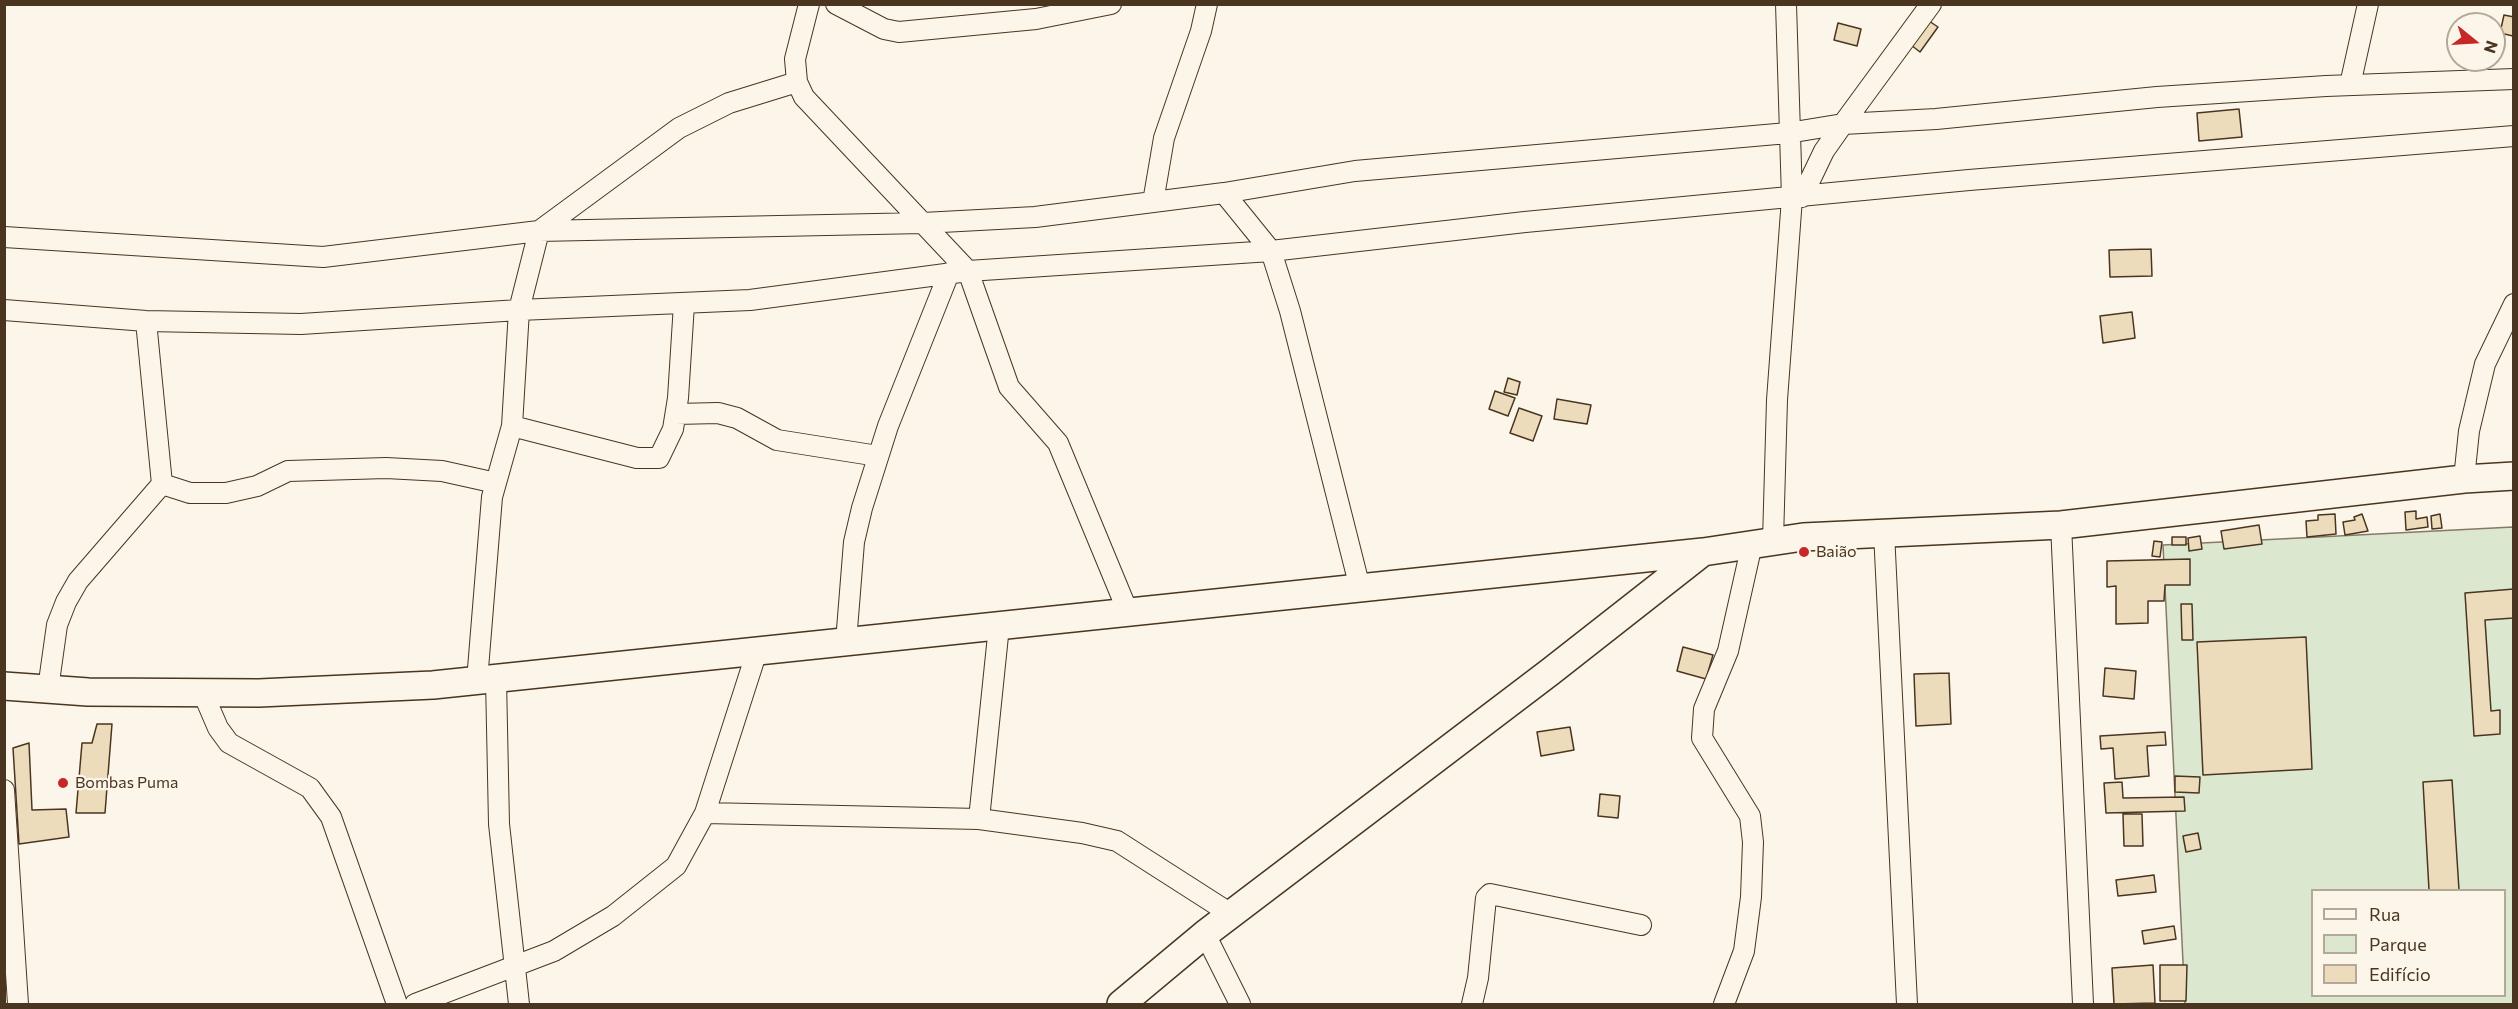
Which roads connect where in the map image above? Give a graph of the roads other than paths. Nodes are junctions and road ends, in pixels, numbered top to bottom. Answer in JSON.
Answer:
{"nodes":[{"id":1,"x":809,"y":4,"type":"edge"},
{"id":2,"x":836,"y":4,"type":"edge"},
{"id":3,"x":1111,"y":4,"type":"edge"},
{"id":4,"x":1207,"y":4,"type":"edge"},
{"id":5,"x":1786,"y":4,"type":"edge"},
{"id":6,"x":1931,"y":4,"type":"edge"},
{"id":7,"x":2368,"y":4,"type":"edge"},
{"id":8,"x":2514,"y":79,"type":"edge"},
{"id":9,"x":797,"y":82,"type":"junction"},
{"id":10,"x":2350,"y":85,"type":"junction"},
{"id":11,"x":1843,"y":124,"type":"junction"},
{"id":12,"x":1788,"y":133,"type":"junction"},
{"id":13,"x":2514,"y":136,"type":"edge"},
{"id":14,"x":1224,"y":193,"type":"junction"},
{"id":15,"x":1797,"y":198,"type":"junction"},
{"id":16,"x":1153,"y":202,"type":"junction"},
{"id":17,"x":923,"y":223,"type":"junction"},
{"id":18,"x":539,"y":231,"type":"junction"},
{"id":19,"x":4,"y":237,"type":"edge"},
{"id":20,"x":1271,"y":251,"type":"junction"},
{"id":21,"x":959,"y":272,"type":"junction"},
{"id":22,"x":684,"y":304,"type":"junction"},
{"id":23,"x":2514,"y":304,"type":"edge"},
{"id":24,"x":4,"y":310,"type":"edge"},
{"id":25,"x":519,"y":310,"type":"junction"},
{"id":26,"x":146,"y":321,"type":"junction"},
{"id":27,"x":676,"y":414,"type":"junction"},
{"id":28,"x":512,"y":426,"type":"junction"},
{"id":29,"x":879,"y":456,"type":"junction"},
{"id":30,"x":2514,"y":476,"type":"edge"},
{"id":31,"x":2464,"y":479,"type":"junction"},
{"id":32,"x":496,"y":483,"type":"junction"},
{"id":33,"x":162,"y":484,"type":"junction"},
{"id":34,"x":2061,"y":525,"type":"junction"},
{"id":35,"x":1884,"y":532,"type":"junction"},
{"id":36,"x":1763,"y":542,"type":"junction"},
{"id":37,"x":1703,"y":552,"type":"junction"},
{"id":38,"x":1360,"y":588,"type":"junction"},
{"id":39,"x":1128,"y":612,"type":"junction"},
{"id":40,"x":999,"y":626,"type":"junction"},
{"id":41,"x":846,"y":642,"type":"junction"},
{"id":42,"x":757,"y":651,"type":"junction"},
{"id":43,"x":486,"y":680,"type":"junction"},
{"id":44,"x":4,"y":686,"type":"edge"},
{"id":45,"x":48,"y":689,"type":"junction"},
{"id":46,"x":202,"y":693,"type":"junction"},
{"id":47,"x":4,"y":790,"type":"edge"},
{"id":48,"x":705,"y":813,"type":"junction"},
{"id":49,"x":979,"y":819,"type":"junction"},
{"id":50,"x":1231,"y":914,"type":"junction"},
{"id":51,"x":1641,"y":925,"type":"dead end"},
{"id":52,"x":1205,"y":934,"type":"junction"},
{"id":53,"x":513,"y":967,"type":"junction"},
{"id":54,"x":18,"y":1005,"type":"edge"},
{"id":55,"x":397,"y":1005,"type":"edge"},
{"id":56,"x":415,"y":1005,"type":"edge"},
{"id":57,"x":519,"y":1005,"type":"edge"},
{"id":58,"x":1121,"y":1005,"type":"edge"},
{"id":59,"x":1240,"y":1005,"type":"edge"},
{"id":60,"x":1472,"y":1005,"type":"edge"},
{"id":61,"x":1724,"y":1005,"type":"edge"},
{"id":62,"x":1906,"y":1005,"type":"edge"},
{"id":63,"x":2083,"y":1005,"type":"edge"}],
"edges":[{"from":1,"to":9,"type":"street"},
{"from":2,"to":3,"type":"street"},
{"from":4,"to":16,"type":"street"},
{"from":5,"to":12,"type":"street"},
{"from":6,"to":11,"type":"street"},
{"from":7,"to":10,"type":"street"},
{"from":8,"to":10,"type":"street"},
{"from":9,"to":17,"type":"street"},
{"from":9,"to":18,"type":"street"},
{"from":10,"to":11,"type":"street"},
{"from":11,"to":12,"type":"street"},
{"from":11,"to":15,"type":"street"},
{"from":12,"to":14,"type":"street"},
{"from":12,"to":15,"type":"street"},
{"from":13,"to":15,"type":"street"},
{"from":14,"to":16,"type":"street"},
{"from":14,"to":20,"type":"street"},
{"from":15,"to":20,"type":"street"},
{"from":15,"to":36,"type":"street"},
{"from":16,"to":17,"type":"street"},
{"from":17,"to":18,"type":"street"},
{"from":17,"to":21,"type":"street"},
{"from":18,"to":19,"type":"street"},
{"from":18,"to":25,"type":"street"},
{"from":20,"to":21,"type":"street"},
{"from":20,"to":38,"type":"street"},
{"from":21,"to":22,"type":"street"},
{"from":21,"to":29,"type":"street"},
{"from":21,"to":39,"type":"street"},
{"from":22,"to":25,"type":"street"},
{"from":22,"to":27,"type":"street"},
{"from":23,"to":31,"type":"street"},
{"from":24,"to":26,"type":"street"},
{"from":25,"to":26,"type":"street"},
{"from":25,"to":28,"type":"street"},
{"from":26,"to":33,"type":"street"},
{"from":27,"to":28,"type":"street"},
{"from":27,"to":29,"type":"street"},
{"from":28,"to":32,"type":"street"},
{"from":29,"to":41,"type":"street"},
{"from":30,"to":31,"type":"main road"},
{"from":31,"to":34,"type":"main road"},
{"from":32,"to":33,"type":"street"},
{"from":32,"to":43,"type":"street"},
{"from":33,"to":45,"type":"street"},
{"from":34,"to":35,"type":"main road"},
{"from":34,"to":63,"type":"street"},
{"from":35,"to":36,"type":"main road"},
{"from":35,"to":62,"type":"street"},
{"from":36,"to":37,"type":"main road"},
{"from":36,"to":61,"type":"street"},
{"from":37,"to":38,"type":"main road"},
{"from":37,"to":50,"type":"main road"},
{"from":38,"to":39,"type":"main road"},
{"from":39,"to":40,"type":"main road"},
{"from":40,"to":41,"type":"main road"},
{"from":40,"to":49,"type":"street"},
{"from":41,"to":42,"type":"main road"},
{"from":42,"to":43,"type":"main road"},
{"from":42,"to":48,"type":"street"},
{"from":43,"to":46,"type":"main road"},
{"from":43,"to":53,"type":"street"},
{"from":44,"to":45,"type":"main road"},
{"from":45,"to":46,"type":"main road"},
{"from":46,"to":55,"type":"street"},
{"from":47,"to":54,"type":"street"},
{"from":48,"to":49,"type":"street"},
{"from":48,"to":53,"type":"street"},
{"from":49,"to":50,"type":"street"},
{"from":50,"to":52,"type":"main road"},
{"from":51,"to":60,"type":"street"},
{"from":52,"to":58,"type":"main road"},
{"from":52,"to":59,"type":"street"},
{"from":53,"to":56,"type":"street"},
{"from":53,"to":57,"type":"street"}]}
